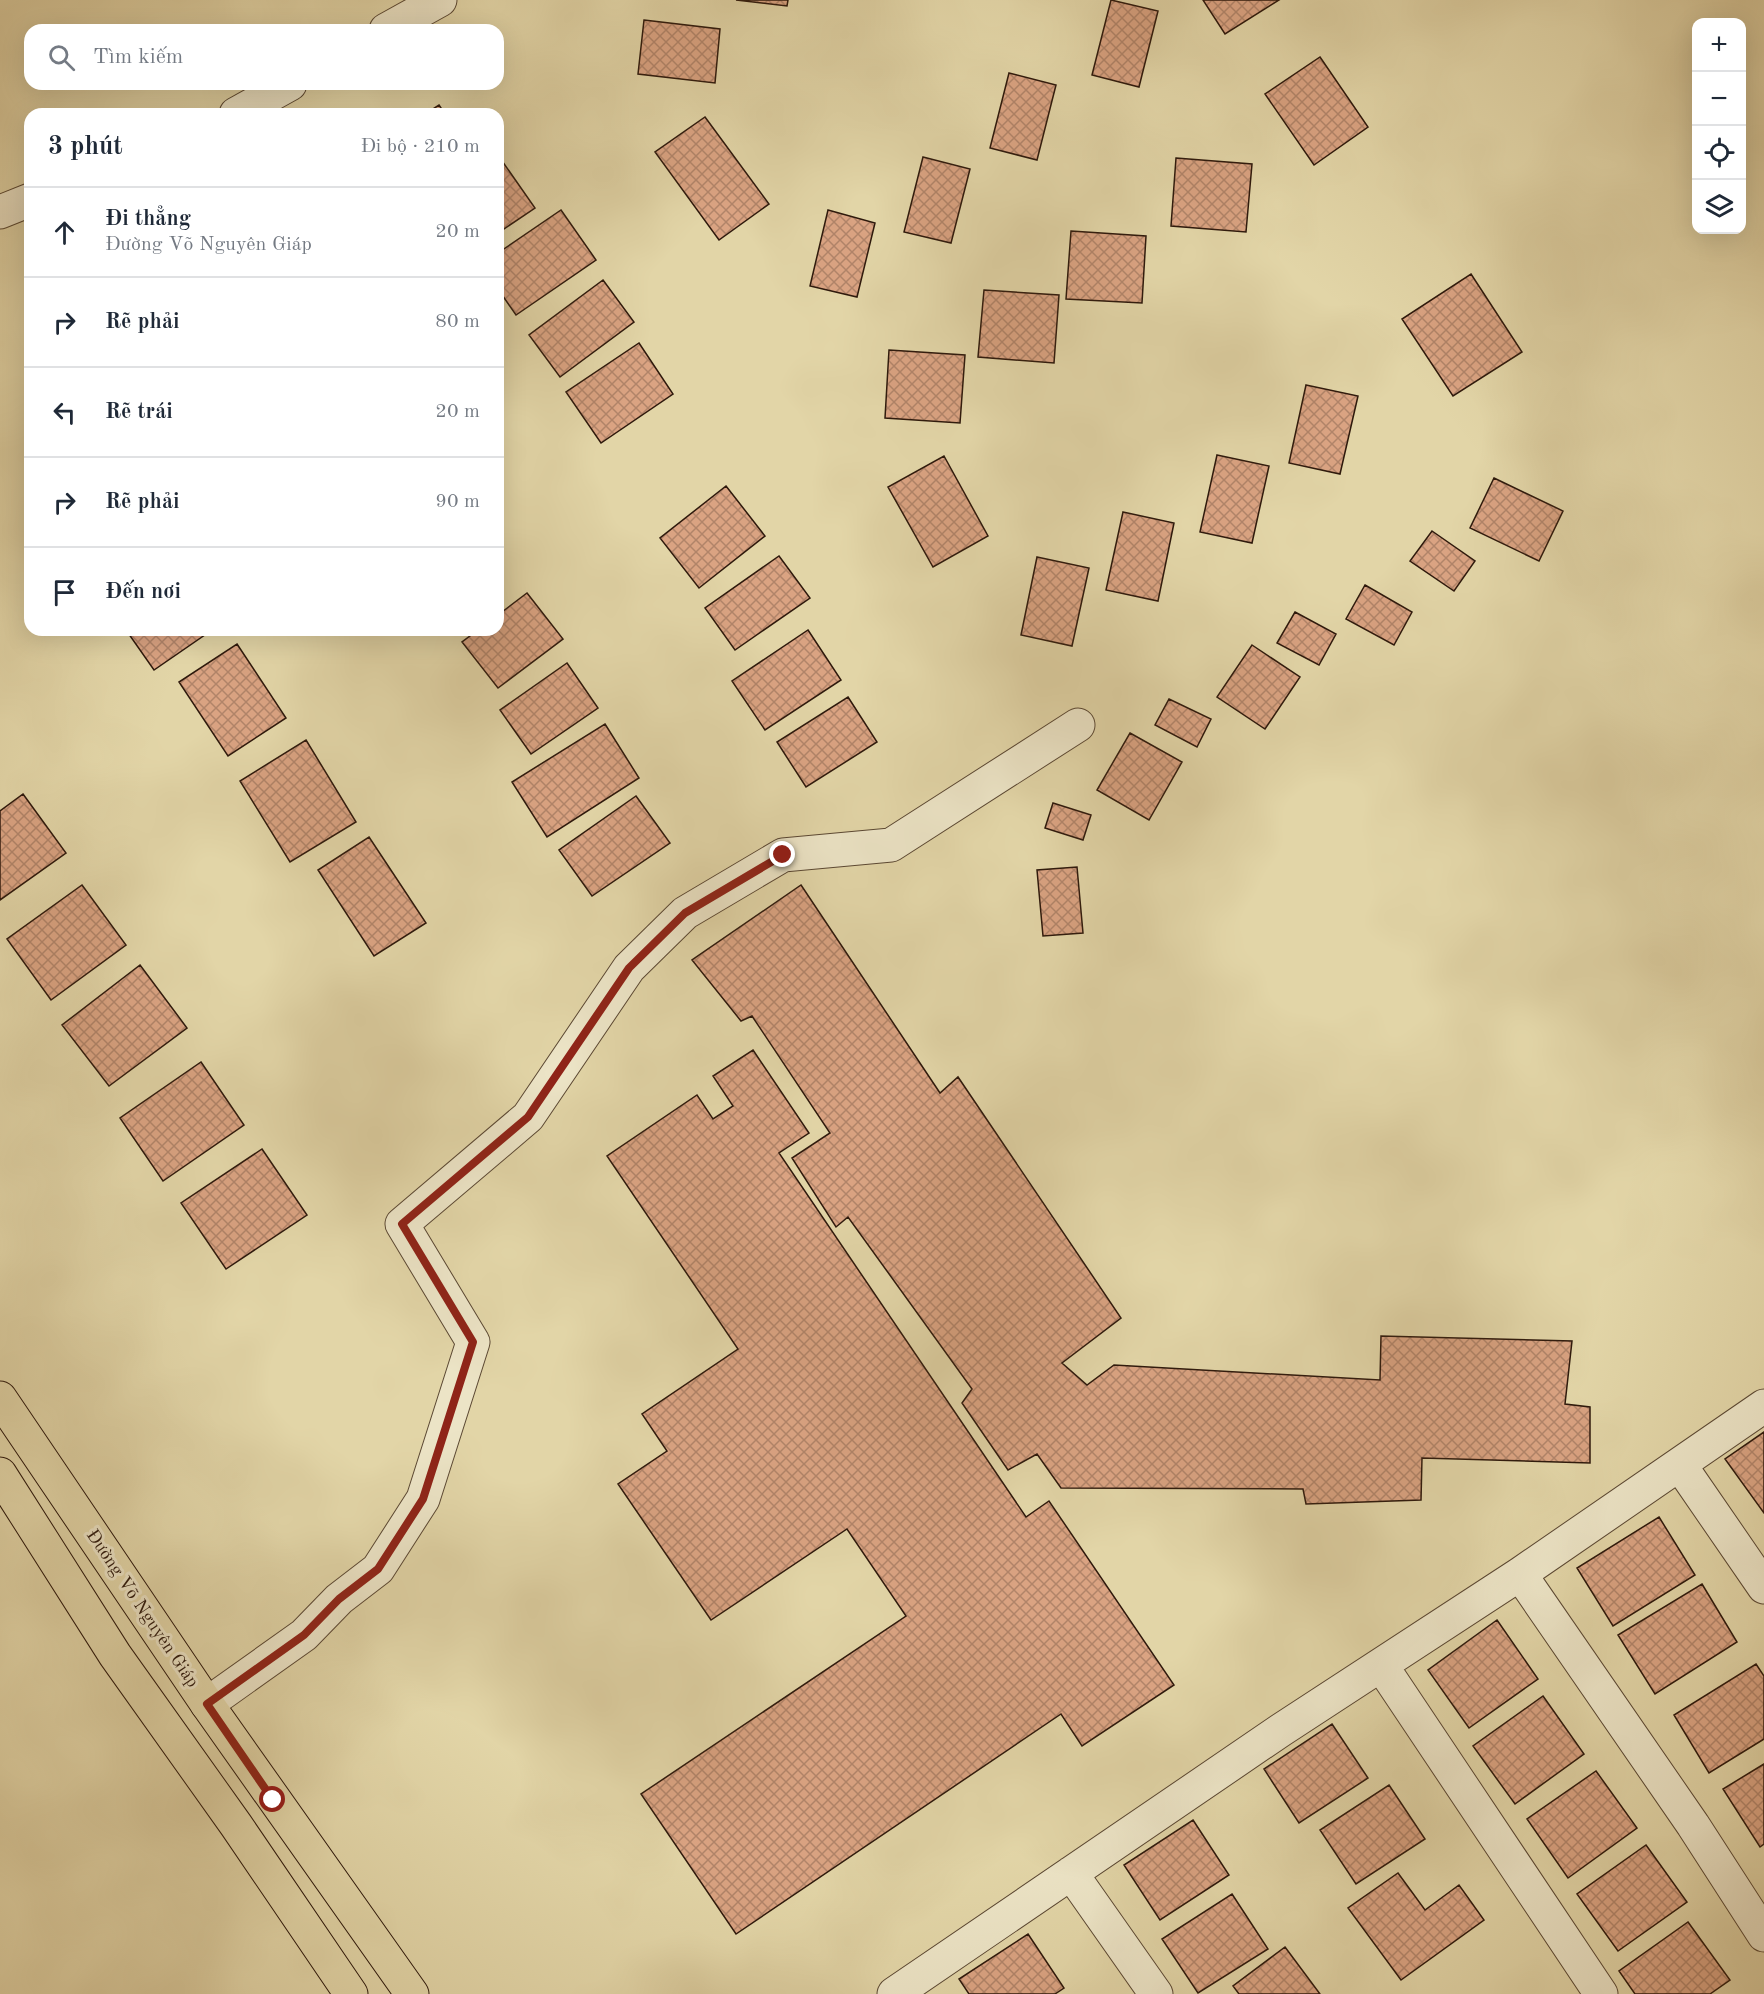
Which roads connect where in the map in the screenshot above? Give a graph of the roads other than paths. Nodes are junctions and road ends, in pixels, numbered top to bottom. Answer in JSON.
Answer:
{"nodes":[{"id":1,"x":440,"y":0,"type":"edge"},
{"id":2,"x":397,"y":24,"type":"edge"},
{"id":3,"x":279,"y":90,"type":"edge"},
{"id":4,"x":247,"y":108,"type":"edge"},
{"id":5,"x":24,"y":202,"type":"edge"},
{"id":6,"x":0,"y":212,"type":"edge"},
{"id":7,"x":1078,"y":725,"type":"dead end"},
{"id":8,"x":0,"y":1398,"type":"edge"},
{"id":9,"x":1764,"y":1406,"type":"edge"},
{"id":10,"x":1680,"y":1465,"type":"junction"},
{"id":11,"x":0,"y":1474,"type":"edge"},
{"id":12,"x":1520,"y":1574,"type":"junction"},
{"id":13,"x":1764,"y":1587,"type":"edge"},
{"id":14,"x":1381,"y":1665,"type":"junction"},
{"id":15,"x":207,"y":1704,"type":"junction"},
{"id":16,"x":170,"y":1730,"type":"junction"},
{"id":17,"x":1071,"y":1874,"type":"junction"},
{"id":18,"x":1764,"y":1935,"type":"edge"},
{"id":19,"x":351,"y":1994,"type":"edge"},
{"id":20,"x":412,"y":1994,"type":"edge"},
{"id":21,"x":894,"y":1994,"type":"edge"},
{"id":22,"x":1156,"y":1994,"type":"edge"},
{"id":23,"x":1601,"y":1994,"type":"edge"}],
"edges":[{"from":1,"to":2,"type":"lane"},
{"from":3,"to":4,"type":"lane"},
{"from":5,"to":6,"type":"lane"},
{"from":7,"to":15,"type":"lane"},
{"from":8,"to":15,"type":"main road","name":"Đường Võ Nguyên Giáp"},
{"from":9,"to":10,"type":"lane"},
{"from":10,"to":12,"type":"lane"},
{"from":10,"to":13,"type":"lane"},
{"from":11,"to":16,"type":"main road"},
{"from":12,"to":14,"type":"lane"},
{"from":12,"to":18,"type":"lane"},
{"from":14,"to":17,"type":"lane"},
{"from":14,"to":23,"type":"lane"},
{"from":15,"to":16,"type":"main road"},
{"from":15,"to":20,"type":"main road","name":"Đường Võ Nguyên Giáp"},
{"from":16,"to":19,"type":"main road"},
{"from":17,"to":21,"type":"lane"},
{"from":17,"to":22,"type":"lane"}]}
